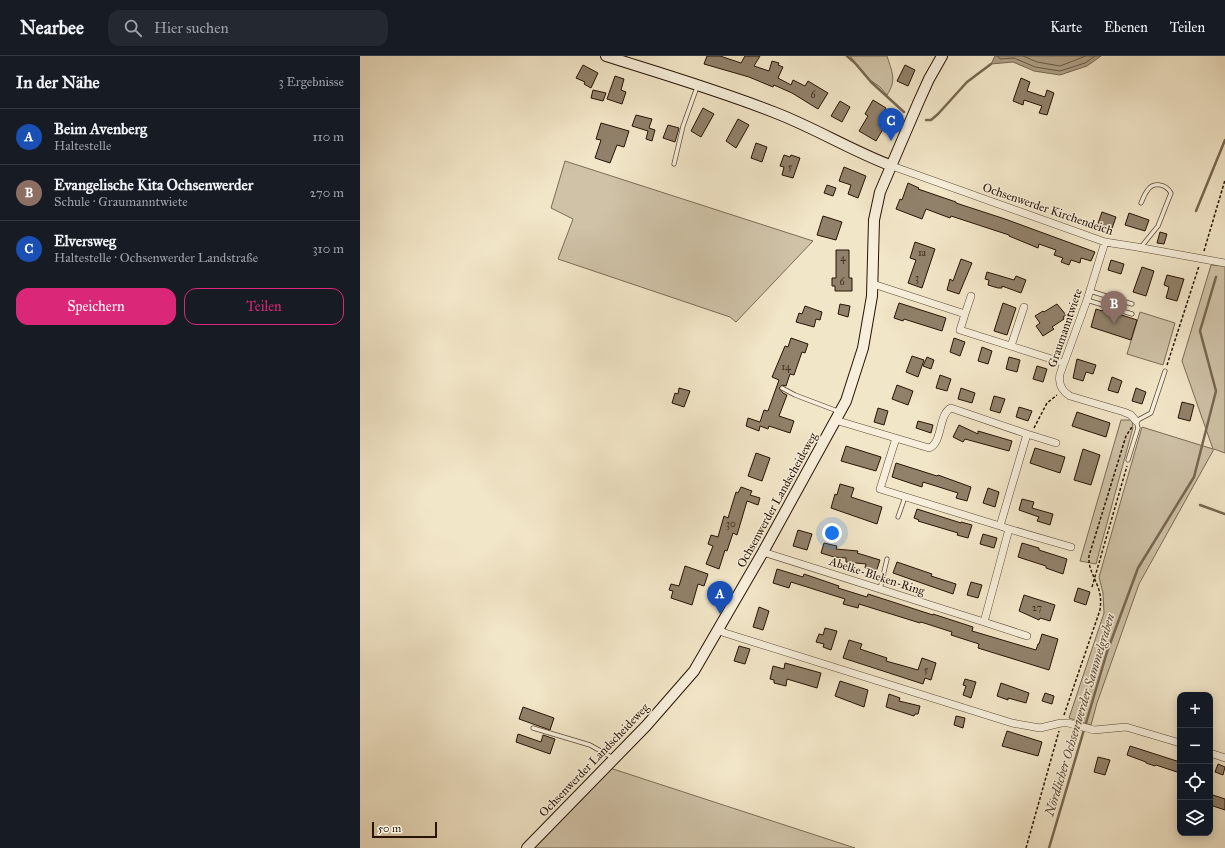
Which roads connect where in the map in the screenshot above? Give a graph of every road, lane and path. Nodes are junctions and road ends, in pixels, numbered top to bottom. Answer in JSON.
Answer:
{"nodes":[{"id":1,"x":606,"y":56,"type":"edge"},
{"id":2,"x":942,"y":56,"type":"edge"},
{"id":3,"x":697,"y":86,"type":"junction"},
{"id":4,"x":674,"y":164,"type":"dead end"},
{"id":5,"x":892,"y":166,"type":"junction"},
{"id":6,"x":1225,"y":180,"type":"edge"},
{"id":7,"x":1141,"y":203,"type":"dead end"},
{"id":8,"x":1105,"y":242,"type":"junction"},
{"id":9,"x":1141,"y":247,"type":"junction"},
{"id":10,"x":1202,"y":260,"type":"junction"},
{"id":11,"x":1225,"y":263,"type":"edge"},
{"id":12,"x":873,"y":284,"type":"junction"},
{"id":13,"x":1090,"y":291,"type":"junction"},
{"id":14,"x":971,"y":296,"type":"dead end"},
{"id":15,"x":1087,"y":300,"type":"junction"},
{"id":16,"x":1132,"y":304,"type":"dead end"},
{"id":17,"x":1024,"y":307,"type":"dead end"},
{"id":18,"x":965,"y":314,"type":"junction"},
{"id":19,"x":1132,"y":314,"type":"dead end"},
{"id":20,"x":1011,"y":346,"type":"junction"},
{"id":21,"x":1064,"y":363,"type":"junction"},
{"id":22,"x":1165,"y":371,"type":"joint"},
{"id":23,"x":782,"y":388,"type":"dead end"},
{"id":24,"x":1064,"y":391,"type":"junction"},
{"id":25,"x":837,"y":416,"type":"junction"},
{"id":26,"x":1136,"y":420,"type":"junction"},
{"id":27,"x":1029,"y":434,"type":"junction"},
{"id":28,"x":1126,"y":436,"type":"dead end"},
{"id":29,"x":896,"y":438,"type":"junction"},
{"id":30,"x":1056,"y":443,"type":"dead end"},
{"id":31,"x":1128,"y":460,"type":"joint"},
{"id":32,"x":905,"y":496,"type":"junction"},
{"id":33,"x":898,"y":518,"type":"dead end"},
{"id":34,"x":1000,"y":526,"type":"junction"},
{"id":35,"x":1010,"y":529,"type":"junction"},
{"id":36,"x":1072,"y":547,"type":"dead end"},
{"id":37,"x":763,"y":552,"type":"junction"},
{"id":38,"x":887,"y":559,"type":"dead end"},
{"id":39,"x":1095,"y":579,"type":"junction"},
{"id":40,"x":1092,"y":587,"type":"dead end"},
{"id":41,"x":880,"y":589,"type":"junction"},
{"id":42,"x":984,"y":622,"type":"junction"},
{"id":43,"x":718,"y":630,"type":"junction"},
{"id":44,"x":1027,"y":636,"type":"dead end"},
{"id":45,"x":1061,"y":723,"type":"junction"},
{"id":46,"x":533,"y":728,"type":"dead end"},
{"id":47,"x":1059,"y":733,"type":"dead end"},
{"id":48,"x":1177,"y":743,"type":"edge"},
{"id":49,"x":1213,"y":754,"type":"edge"},
{"id":50,"x":614,"y":758,"type":"junction"},
{"id":51,"x":1225,"y":758,"type":"edge"},
{"id":52,"x":527,"y":848,"type":"edge"},
{"id":53,"x":1026,"y":848,"type":"edge"}],
"edges":[{"from":1,"to":3,"type":"street"},
{"from":2,"to":5,"type":"street","name":"Ochsenwerder Landscheideweg"},
{"from":3,"to":4,"type":"lane"},
{"from":3,"to":5,"type":"street"},
{"from":5,"to":8,"type":"street","name":"Ochsenwerder Kirchendeich"},
{"from":5,"to":12,"type":"street","name":"Ochsenwerder Landscheideweg"},
{"from":6,"to":10,"type":"path"},
{"from":7,"to":9,"type":"lane"},
{"from":8,"to":9,"type":"street","name":"Ochsenwerder Kirchendeich"},
{"from":8,"to":13,"type":"street","name":"Graumanntwiete"},
{"from":9,"to":10,"type":"street","name":"Ochsenwerder Kirchendeich"},
{"from":10,"to":11,"type":"street","name":"Ochsenwerder Kirchendeich"},
{"from":10,"to":22,"type":"path"},
{"from":12,"to":18,"type":"street"},
{"from":12,"to":25,"type":"street","name":"Ochsenwerder Landscheideweg"},
{"from":13,"to":15,"type":"street","name":"Graumanntwiete"},
{"from":13,"to":16,"type":"lane"},
{"from":14,"to":18,"type":"street"},
{"from":15,"to":19,"type":"lane"},
{"from":15,"to":21,"type":"street","name":"Graumanntwiete"},
{"from":17,"to":20,"type":"street"},
{"from":18,"to":20,"type":"street"},
{"from":20,"to":21,"type":"street"},
{"from":21,"to":24,"type":"street","name":"Graumanntwiete"},
{"from":22,"to":26,"type":"lane"},
{"from":23,"to":25,"type":"lane"},
{"from":24,"to":26,"type":"street"},
{"from":24,"to":27,"type":"path"},
{"from":25,"to":29,"type":"street"},
{"from":25,"to":37,"type":"street","name":"Ochsenwerder Landscheideweg"},
{"from":26,"to":31,"type":"lane"},
{"from":27,"to":29,"type":"street"},
{"from":27,"to":30,"type":"street"},
{"from":27,"to":34,"type":"street"},
{"from":28,"to":39,"type":"path"},
{"from":29,"to":32,"type":"street"},
{"from":31,"to":39,"type":"path"},
{"from":32,"to":33,"type":"lane"},
{"from":32,"to":34,"type":"street"},
{"from":34,"to":35,"type":"street"},
{"from":35,"to":36,"type":"street"},
{"from":35,"to":42,"type":"street"},
{"from":37,"to":41,"type":"street","name":"Abelke-Bleken-Ring"},
{"from":37,"to":43,"type":"street","name":"Ochsenwerder Landscheideweg"},
{"from":38,"to":41,"type":"lane"},
{"from":39,"to":40,"type":"path"},
{"from":39,"to":45,"type":"path"},
{"from":41,"to":42,"type":"street","name":"Abelke-Bleken-Ring"},
{"from":42,"to":44,"type":"street","name":"Abelke-Bleken-Ring"},
{"from":43,"to":45,"type":"street"},
{"from":43,"to":50,"type":"street","name":"Ochsenwerder Landscheideweg"},
{"from":45,"to":48,"type":"street"},
{"from":46,"to":50,"type":"lane"},
{"from":47,"to":53,"type":"path"},
{"from":49,"to":51,"type":"street"},
{"from":50,"to":52,"type":"street","name":"Ochsenwerder Landscheideweg"}]}
